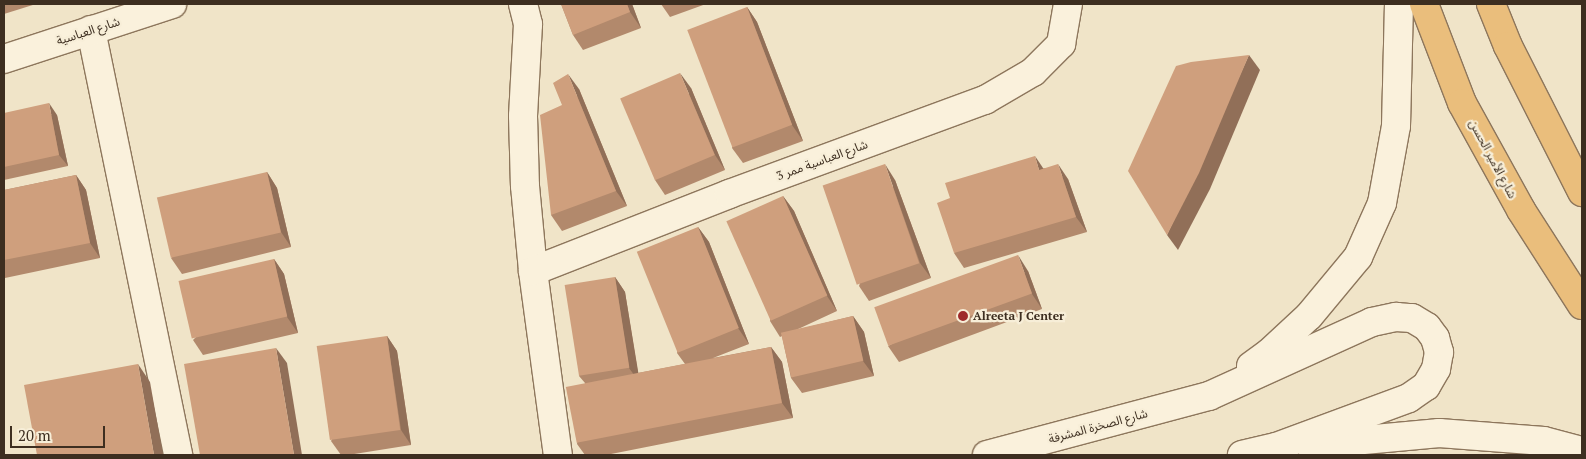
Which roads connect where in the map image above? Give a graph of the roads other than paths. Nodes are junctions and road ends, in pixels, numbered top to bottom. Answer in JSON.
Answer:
{"nodes":[{"id":1,"x":172,"y":4,"type":"edge"},
{"id":2,"x":523,"y":4,"type":"edge"},
{"id":3,"x":1068,"y":4,"type":"edge"},
{"id":4,"x":1400,"y":4,"type":"edge"},
{"id":5,"x":1424,"y":4,"type":"edge"},
{"id":6,"x":1491,"y":4,"type":"edge"},
{"id":7,"x":92,"y":30,"type":"junction"},
{"id":8,"x":4,"y":59,"type":"edge"},
{"id":9,"x":1582,"y":192,"type":"edge"},
{"id":10,"x":533,"y":271,"type":"junction"},
{"id":11,"x":1582,"y":305,"type":"edge"},
{"id":12,"x":1209,"y":396,"type":"junction"},
{"id":13,"x":1276,"y":448,"type":"junction"},
{"id":14,"x":1582,"y":451,"type":"edge"},
{"id":15,"x":178,"y":455,"type":"edge"},
{"id":16,"x":558,"y":455,"type":"edge"},
{"id":17,"x":987,"y":455,"type":"edge"},
{"id":18,"x":1242,"y":455,"type":"edge"}],
"edges":[{"from":1,"to":7,"type":"street","name":"شارع العباسية"},
{"from":2,"to":10,"type":"street"},
{"from":3,"to":10,"type":"street","name":"شارع العباسية ممر 3"},
{"from":4,"to":12,"type":"street"},
{"from":5,"to":11,"type":"highway","name":"شارع الأمير الحسن"},
{"from":6,"to":9,"type":"highway"},
{"from":7,"to":8,"type":"street","name":"شارع العباسية"},
{"from":7,"to":15,"type":"street"},
{"from":10,"to":16,"type":"street"},
{"from":12,"to":13,"type":"street"},
{"from":12,"to":17,"type":"street","name":"شارع الصخرة المشرفة"},
{"from":13,"to":14,"type":"street"},
{"from":13,"to":18,"type":"street"}]}
